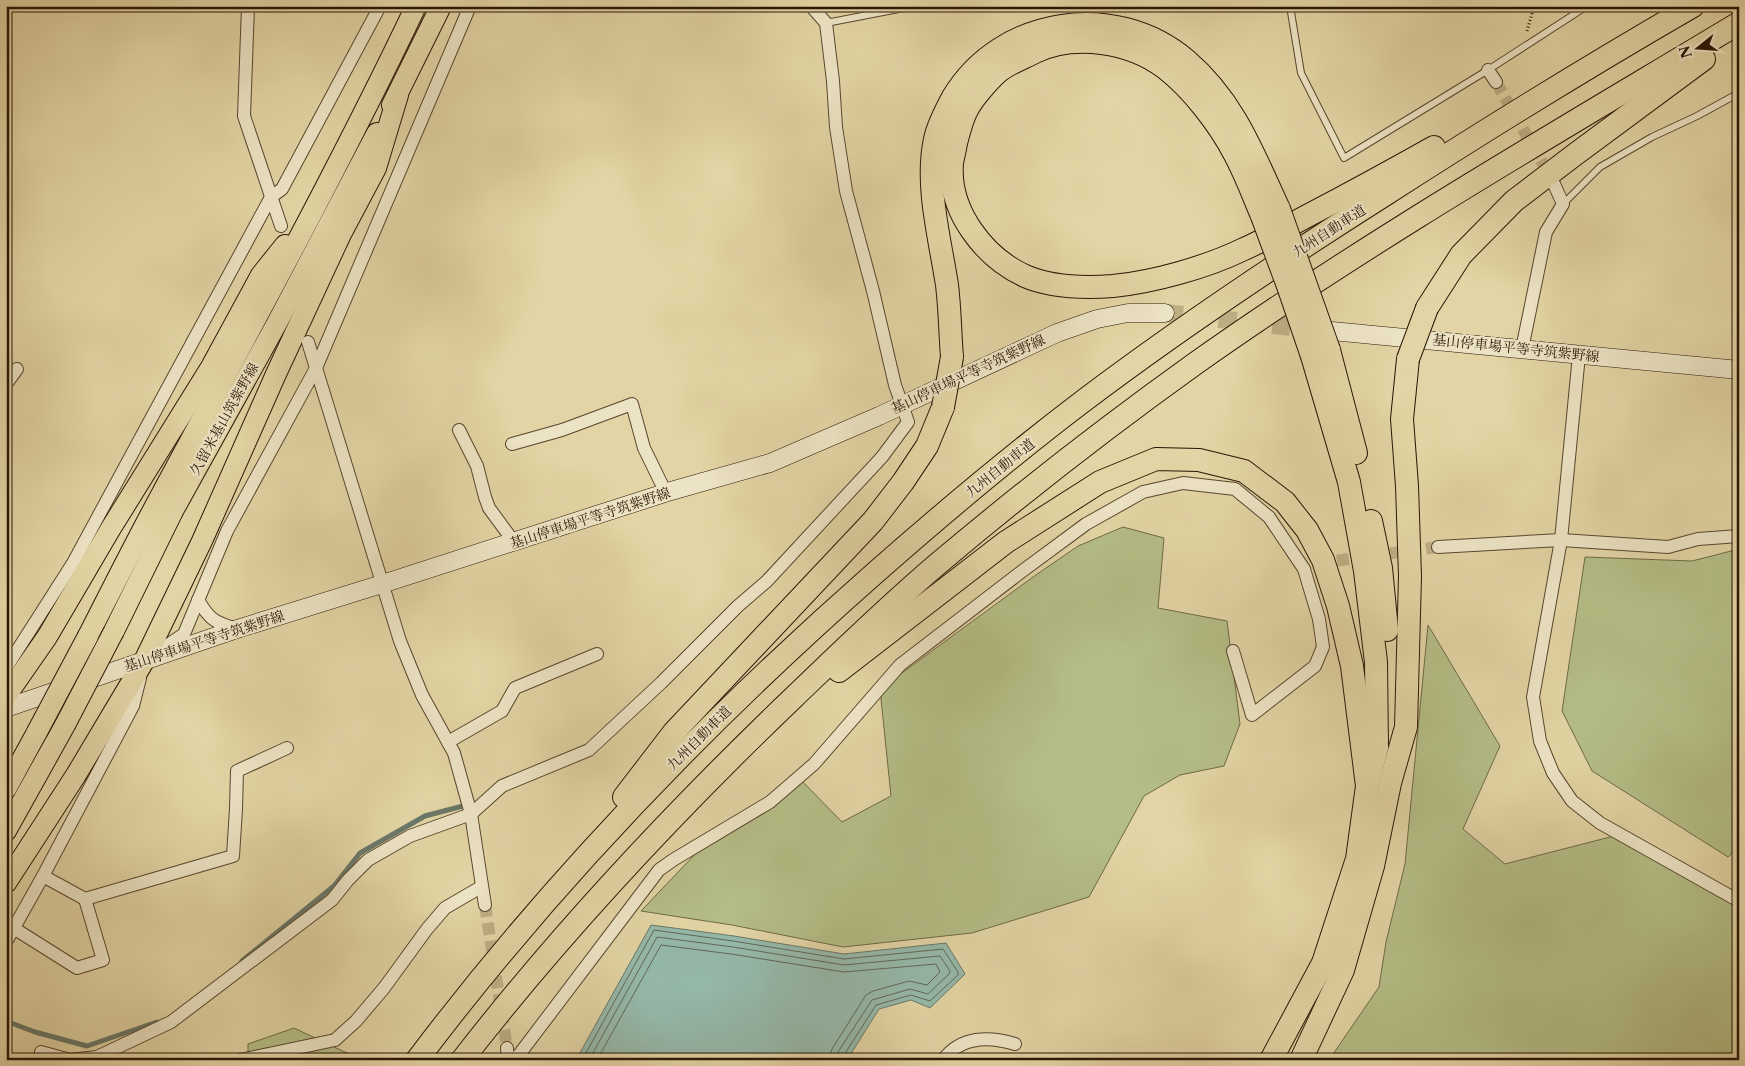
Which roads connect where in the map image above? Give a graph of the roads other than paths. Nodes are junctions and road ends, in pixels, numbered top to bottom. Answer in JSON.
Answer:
{"nodes":[{"id":1,"x":248,"y":6,"type":"edge"},
{"id":2,"x":380,"y":6,"type":"edge"},
{"id":3,"x":416,"y":6,"type":"edge"},
{"id":4,"x":441,"y":6,"type":"edge"},
{"id":5,"x":470,"y":6,"type":"edge"},
{"id":6,"x":811,"y":6,"type":"edge"},
{"id":7,"x":914,"y":6,"type":"edge"},
{"id":8,"x":1290,"y":6,"type":"edge"},
{"id":9,"x":1587,"y":6,"type":"edge"},
{"id":10,"x":1693,"y":6,"type":"edge"},
{"id":11,"x":826,"y":23,"type":"junction"},
{"id":12,"x":1739,"y":23,"type":"edge"},
{"id":13,"x":1739,"y":34,"type":"edge"},
{"id":14,"x":1488,"y":70,"type":"junction"},
{"id":15,"x":1564,"y":81,"type":"junction"},
{"id":16,"x":1496,"y":82,"type":"tunnel mouth"},
{"id":17,"x":1739,"y":93,"type":"edge"},
{"id":18,"x":398,"y":95,"type":"junction"},
{"id":19,"x":1554,"y":184,"type":"tunnel mouth"},
{"id":20,"x":271,"y":196,"type":"junction"},
{"id":21,"x":1563,"y":204,"type":"junction"},
{"id":22,"x":315,"y":206,"type":"junction"},
{"id":23,"x":1270,"y":212,"type":"junction"},
{"id":24,"x":281,"y":226,"type":"dead end"},
{"id":25,"x":1165,"y":313,"type":"tunnel mouth"},
{"id":26,"x":1293,"y":327,"type":"tunnel mouth"},
{"id":27,"x":308,"y":342,"type":"dead end"},
{"id":28,"x":1522,"y":349,"type":"junction"},
{"id":29,"x":1320,"y":353,"type":"junction"},
{"id":30,"x":1579,"y":355,"type":"junction"},
{"id":31,"x":316,"y":368,"type":"junction"},
{"id":32,"x":17,"y":370,"type":"dead end"},
{"id":33,"x":1739,"y":370,"type":"edge"},
{"id":34,"x":6,"y":384,"type":"edge"},
{"id":35,"x":903,"y":404,"type":"junction"},
{"id":36,"x":459,"y":430,"type":"dead end"},
{"id":37,"x":512,"y":444,"type":"dead end"},
{"id":38,"x":666,"y":493,"type":"junction"},
{"id":39,"x":1739,"y":536,"type":"edge"},
{"id":40,"x":1561,"y":540,"type":"junction"},
{"id":41,"x":514,"y":542,"type":"junction"},
{"id":42,"x":1438,"y":547,"type":"tunnel mouth"},
{"id":43,"x":382,"y":584,"type":"junction"},
{"id":44,"x":198,"y":600,"type":"junction"},
{"id":45,"x":236,"y":630,"type":"junction"},
{"id":46,"x":1233,"y":651,"type":"dead end"},
{"id":47,"x":597,"y":654,"type":"dead end"},
{"id":48,"x":144,"y":661,"type":"junction"},
{"id":49,"x":6,"y":668,"type":"edge"},
{"id":50,"x":6,"y":696,"type":"edge"},
{"id":51,"x":6,"y":708,"type":"edge"},
{"id":52,"x":448,"y":742,"type":"junction"},
{"id":53,"x":747,"y":742,"type":"junction"},
{"id":54,"x":287,"y":748,"type":"dead end"},
{"id":55,"x":1390,"y":783,"type":"junction"},
{"id":56,"x":1367,"y":786,"type":"junction"},
{"id":57,"x":6,"y":789,"type":"edge"},
{"id":58,"x":471,"y":814,"type":"junction"},
{"id":59,"x":6,"y":831,"type":"edge"},
{"id":60,"x":43,"y":876,"type":"junction"},
{"id":61,"x":6,"y":883,"type":"edge"},
{"id":62,"x":481,"y":887,"type":"junction"},
{"id":63,"x":85,"y":899,"type":"junction"},
{"id":64,"x":1739,"y":901,"type":"edge"},
{"id":65,"x":485,"y":905,"type":"tunnel mouth"},
{"id":66,"x":14,"y":929,"type":"junction"},
{"id":67,"x":520,"y":933,"type":"junction"},
{"id":68,"x":6,"y":942,"type":"edge"},
{"id":69,"x":1015,"y":1044,"type":"dead end"},
{"id":70,"x":41,"y":1052,"type":"dead end"},
{"id":71,"x":70,"y":1060,"type":"edge"},
{"id":72,"x":240,"y":1060,"type":"edge"},
{"id":73,"x":417,"y":1060,"type":"edge"},
{"id":74,"x":462,"y":1060,"type":"edge"},
{"id":75,"x":515,"y":1060,"type":"edge"},
{"id":76,"x":943,"y":1060,"type":"edge"},
{"id":77,"x":1270,"y":1060,"type":"edge"},
{"id":78,"x":1300,"y":1060,"type":"edge"}],
"edges":[{"from":1,"to":20,"type":"street"},
{"from":2,"to":20,"type":"street"},
{"from":3,"to":22,"type":"main road","name":"久留米基山筑紫野線"},
{"from":4,"to":18,"type":"main road","name":"久留米基山筑紫野線"},
{"from":5,"to":31,"type":"street"},
{"from":6,"to":11,"type":"street"},
{"from":7,"to":11,"type":"lane"},
{"from":8,"to":14,"type":"lane"},
{"from":9,"to":14,"type":"lane"},
{"from":10,"to":15,"type":"highway","name":"九州自動車道"},
{"from":11,"to":35,"type":"street"},
{"from":12,"to":53,"type":"highway"},
{"from":13,"to":55,"type":"highway","bridge":true},
{"from":14,"to":16,"type":"street"},
{"from":15,"to":23,"type":"highway"},
{"from":15,"to":67,"type":"highway","name":"九州自動車道"},
{"from":17,"to":21,"type":"lane"},
{"from":18,"to":48,"type":"main road"},
{"from":18,"to":59,"type":"main road","name":"久留米基山筑紫野線","bridge":true},
{"from":19,"to":21,"type":"street"},
{"from":20,"to":24,"type":"street"},
{"from":20,"to":49,"type":"street"},
{"from":21,"to":28,"type":"street"},
{"from":22,"to":50,"type":"main road"},
{"from":22,"to":57,"type":"main road","name":"久留米基山筑紫野線","bridge":true},
{"from":23,"to":29,"type":"highway","bridge":true},
{"from":23,"to":67,"type":"highway","bridge":true},
{"from":25,"to":35,"type":"main road","name":"基山停車場平等寺筑紫野線"},
{"from":26,"to":28,"type":"main road","name":"基山停車場平等寺筑紫野線"},
{"from":27,"to":31,"type":"street"},
{"from":28,"to":30,"type":"main road","name":"基山停車場平等寺筑紫野線"},
{"from":29,"to":55,"type":"highway"},
{"from":29,"to":56,"type":"highway"},
{"from":30,"to":33,"type":"main road","name":"基山停車場平等寺筑紫野線"},
{"from":30,"to":40,"type":"street"},
{"from":31,"to":43,"type":"street"},
{"from":31,"to":44,"type":"street"},
{"from":32,"to":34,"type":"street"},
{"from":35,"to":38,"type":"main road","name":"基山停車場平等寺筑紫野線"},
{"from":35,"to":58,"type":"street"},
{"from":36,"to":41,"type":"street"},
{"from":37,"to":38,"type":"street"},
{"from":38,"to":41,"type":"main road","name":"基山停車場平等寺筑紫野線"},
{"from":39,"to":40,"type":"street"},
{"from":40,"to":42,"type":"street"},
{"from":40,"to":64,"type":"street"},
{"from":41,"to":43,"type":"main road","name":"基山停車場平等寺筑紫野線"},
{"from":43,"to":45,"type":"main road","name":"基山停車場平等寺筑紫野線"},
{"from":43,"to":52,"type":"street"},
{"from":44,"to":45,"type":"street"},
{"from":44,"to":48,"type":"street"},
{"from":45,"to":48,"type":"main road","name":"基山停車場平等寺筑紫野線"},
{"from":46,"to":75,"type":"street"},
{"from":47,"to":52,"type":"street"},
{"from":48,"to":51,"type":"main road","name":"基山停車場平等寺筑紫野線"},
{"from":48,"to":60,"type":"street"},
{"from":48,"to":61,"type":"main road"},
{"from":52,"to":58,"type":"street"},
{"from":53,"to":56,"type":"highway"},
{"from":53,"to":74,"type":"highway"},
{"from":54,"to":63,"type":"street"},
{"from":55,"to":78,"type":"highway"},
{"from":56,"to":77,"type":"highway"},
{"from":58,"to":62,"type":"street"},
{"from":58,"to":71,"type":"street"},
{"from":60,"to":63,"type":"street"},
{"from":60,"to":66,"type":"street"},
{"from":62,"to":65,"type":"street"},
{"from":62,"to":72,"type":"street"},
{"from":63,"to":66,"type":"street"},
{"from":66,"to":68,"type":"street"},
{"from":67,"to":73,"type":"highway","name":"九州自動車道"},
{"from":69,"to":76,"type":"street"},
{"from":70,"to":71,"type":"street"}]}
